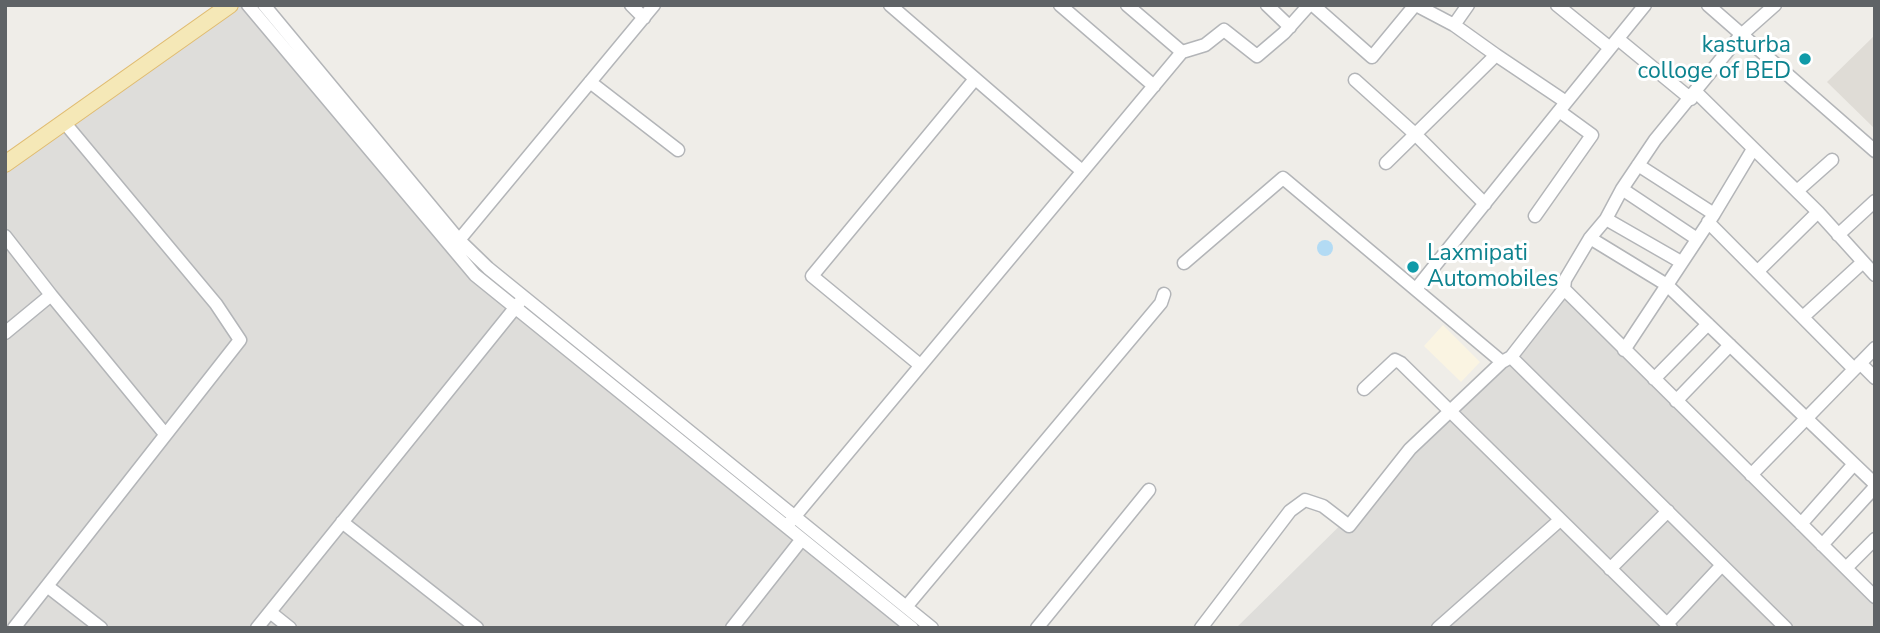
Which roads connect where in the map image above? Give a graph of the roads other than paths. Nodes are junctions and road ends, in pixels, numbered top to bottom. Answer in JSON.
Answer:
{"nodes":[{"id":1,"x":248,"y":5,"type":"edge"},
{"id":2,"x":264,"y":5,"type":"edge"},
{"id":3,"x":631,"y":5,"type":"edge"},
{"id":4,"x":654,"y":5,"type":"edge"},
{"id":5,"x":890,"y":5,"type":"edge"},
{"id":6,"x":1060,"y":5,"type":"edge"},
{"id":7,"x":1128,"y":5,"type":"edge"},
{"id":8,"x":1267,"y":5,"type":"edge"},
{"id":9,"x":1311,"y":5,"type":"edge"},
{"id":10,"x":1415,"y":5,"type":"edge"},
{"id":11,"x":1468,"y":5,"type":"edge"},
{"id":12,"x":1557,"y":5,"type":"edge"},
{"id":13,"x":1646,"y":5,"type":"edge"},
{"id":14,"x":1708,"y":5,"type":"edge"},
{"id":15,"x":1775,"y":5,"type":"edge"},
{"id":16,"x":221,"y":9,"type":"edge"},
{"id":17,"x":644,"y":18,"type":"junction"},
{"id":18,"x":1454,"y":25,"type":"junction"},
{"id":19,"x":1290,"y":27,"type":"junction"},
{"id":20,"x":1740,"y":36,"type":"junction"},
{"id":21,"x":1614,"y":44,"type":"junction"},
{"id":22,"x":1182,"y":52,"type":"junction"},
{"id":23,"x":1496,"y":55,"type":"junction"},
{"id":24,"x":975,"y":79,"type":"junction"},
{"id":25,"x":1355,"y":80,"type":"dead end"},
{"id":26,"x":590,"y":82,"type":"junction"},
{"id":27,"x":1154,"y":86,"type":"junction"},
{"id":28,"x":1693,"y":95,"type":"junction"},
{"id":29,"x":1563,"y":106,"type":"junction"},
{"id":30,"x":64,"y":122,"type":"junction"},
{"id":31,"x":1415,"y":134,"type":"junction"},
{"id":32,"x":1753,"y":149,"type":"junction"},
{"id":33,"x":678,"y":150,"type":"dead end"},
{"id":34,"x":1875,"y":151,"type":"edge"},
{"id":35,"x":1832,"y":160,"type":"dead end"},
{"id":36,"x":1386,"y":163,"type":"dead end"},
{"id":37,"x":5,"y":164,"type":"edge"},
{"id":38,"x":1638,"y":165,"type":"junction"},
{"id":39,"x":1082,"y":171,"type":"junction"},
{"id":40,"x":1622,"y":189,"type":"junction"},
{"id":41,"x":1797,"y":191,"type":"junction"},
{"id":42,"x":1875,"y":201,"type":"edge"},
{"id":43,"x":1485,"y":204,"type":"junction"},
{"id":44,"x":1818,"y":212,"type":"junction"},
{"id":45,"x":1535,"y":216,"type":"dead end"},
{"id":46,"x":1711,"y":218,"type":"junction"},
{"id":47,"x":1606,"y":219,"type":"junction"},
{"id":48,"x":1838,"y":235,"type":"junction"},
{"id":49,"x":5,"y":236,"type":"edge"},
{"id":50,"x":1590,"y":239,"type":"junction"},
{"id":51,"x":1697,"y":239,"type":"junction"},
{"id":52,"x":459,"y":240,"type":"junction"},
{"id":53,"x":1681,"y":262,"type":"junction"},
{"id":54,"x":1863,"y":262,"type":"junction"},
{"id":55,"x":1184,"y":263,"type":"dead end"},
{"id":56,"x":1758,"y":271,"type":"junction"},
{"id":57,"x":1875,"y":275,"type":"edge"},
{"id":58,"x":1667,"y":285,"type":"junction"},
{"id":59,"x":1416,"y":289,"type":"junction"},
{"id":60,"x":1564,"y":289,"type":"junction"},
{"id":61,"x":1164,"y":294,"type":"dead end"},
{"id":62,"x":51,"y":295,"type":"junction"},
{"id":63,"x":519,"y":302,"type":"junction"},
{"id":64,"x":1804,"y":316,"type":"junction"},
{"id":65,"x":1708,"y":324,"type":"junction"},
{"id":66,"x":5,"y":333,"type":"edge"},
{"id":67,"x":1730,"y":345,"type":"junction"},
{"id":68,"x":1875,"y":348,"type":"edge"},
{"id":69,"x":1624,"y":350,"type":"junction"},
{"id":70,"x":1506,"y":360,"type":"junction"},
{"id":71,"x":920,"y":365,"type":"junction"},
{"id":72,"x":1857,"y":366,"type":"junction"},
{"id":73,"x":1875,"y":378,"type":"edge"},
{"id":74,"x":1654,"y":379,"type":"junction"},
{"id":75,"x":1364,"y":389,"type":"dead end"},
{"id":76,"x":1676,"y":401,"type":"junction"},
{"id":77,"x":1450,"y":411,"type":"junction"},
{"id":78,"x":1806,"y":418,"type":"junction"},
{"id":79,"x":165,"y":434,"type":"junction"},
{"id":80,"x":1854,"y":464,"type":"junction"},
{"id":81,"x":1751,"y":475,"type":"junction"},
{"id":82,"x":1875,"y":485,"type":"edge"},
{"id":83,"x":1149,"y":490,"type":"dead end"},
{"id":84,"x":1668,"y":511,"type":"junction"},
{"id":85,"x":1560,"y":520,"type":"junction"},
{"id":86,"x":342,"y":522,"type":"junction"},
{"id":87,"x":790,"y":522,"type":"junction"},
{"id":88,"x":1801,"y":524,"type":"junction"},
{"id":89,"x":802,"y":539,"type":"junction"},
{"id":90,"x":1875,"y":539,"type":"edge"},
{"id":91,"x":1822,"y":545,"type":"junction"},
{"id":92,"x":1722,"y":565,"type":"junction"},
{"id":93,"x":1846,"y":568,"type":"junction"},
{"id":94,"x":1610,"y":569,"type":"junction"},
{"id":95,"x":47,"y":586,"type":"junction"},
{"id":96,"x":1875,"y":597,"type":"edge"},
{"id":97,"x":906,"y":607,"type":"junction"},
{"id":98,"x":270,"y":612,"type":"junction"},
{"id":99,"x":1669,"y":626,"type":"edge"},
{"id":100,"x":14,"y":628,"type":"edge"},
{"id":101,"x":101,"y":628,"type":"edge"},
{"id":102,"x":257,"y":628,"type":"edge"},
{"id":103,"x":290,"y":628,"type":"edge"},
{"id":104,"x":477,"y":628,"type":"edge"},
{"id":105,"x":732,"y":628,"type":"edge"},
{"id":106,"x":912,"y":628,"type":"edge"},
{"id":107,"x":932,"y":628,"type":"edge"},
{"id":108,"x":1037,"y":628,"type":"edge"},
{"id":109,"x":1201,"y":628,"type":"edge"},
{"id":110,"x":1438,"y":628,"type":"edge"},
{"id":111,"x":1786,"y":628,"type":"edge"}],
"edges":[{"from":1,"to":63,"type":"street"},
{"from":2,"to":52,"type":"street"},
{"from":3,"to":17,"type":"street"},
{"from":4,"to":17,"type":"street"},
{"from":5,"to":24,"type":"street"},
{"from":6,"to":27,"type":"street"},
{"from":7,"to":22,"type":"street"},
{"from":8,"to":19,"type":"street"},
{"from":9,"to":10,"type":"street"},
{"from":9,"to":19,"type":"street"},
{"from":10,"to":18,"type":"street"},
{"from":11,"to":18,"type":"street"},
{"from":12,"to":21,"type":"street"},
{"from":13,"to":21,"type":"street"},
{"from":14,"to":20,"type":"street"},
{"from":15,"to":20,"type":"street"},
{"from":16,"to":30,"type":"main road"},
{"from":17,"to":26,"type":"street"},
{"from":18,"to":23,"type":"street"},
{"from":19,"to":22,"type":"street"},
{"from":20,"to":28,"type":"street"},
{"from":20,"to":34,"type":"street"},
{"from":21,"to":28,"type":"street"},
{"from":21,"to":29,"type":"street"},
{"from":22,"to":27,"type":"street"},
{"from":23,"to":29,"type":"street"},
{"from":23,"to":31,"type":"street"},
{"from":24,"to":39,"type":"street"},
{"from":24,"to":71,"type":"street"},
{"from":25,"to":31,"type":"street"},
{"from":26,"to":33,"type":"street"},
{"from":26,"to":52,"type":"street"},
{"from":27,"to":39,"type":"street"},
{"from":28,"to":32,"type":"street"},
{"from":28,"to":38,"type":"street"},
{"from":29,"to":43,"type":"street"},
{"from":29,"to":45,"type":"street"},
{"from":30,"to":37,"type":"main road"},
{"from":30,"to":79,"type":"street"},
{"from":31,"to":36,"type":"street"},
{"from":31,"to":43,"type":"street"},
{"from":32,"to":41,"type":"street"},
{"from":32,"to":46,"type":"street"},
{"from":35,"to":41,"type":"street"},
{"from":38,"to":40,"type":"street"},
{"from":38,"to":46,"type":"street"},
{"from":39,"to":71,"type":"street"},
{"from":40,"to":47,"type":"street"},
{"from":40,"to":51,"type":"street"},
{"from":41,"to":44,"type":"street"},
{"from":42,"to":48,"type":"street"},
{"from":43,"to":59,"type":"street"},
{"from":44,"to":48,"type":"street"},
{"from":44,"to":56,"type":"street"},
{"from":46,"to":51,"type":"street"},
{"from":46,"to":56,"type":"street"},
{"from":47,"to":50,"type":"street"},
{"from":47,"to":53,"type":"street"},
{"from":48,"to":54,"type":"street"},
{"from":49,"to":62,"type":"street"},
{"from":50,"to":58,"type":"street"},
{"from":50,"to":60,"type":"street"},
{"from":51,"to":53,"type":"street"},
{"from":52,"to":63,"type":"street"},
{"from":53,"to":58,"type":"street"},
{"from":54,"to":57,"type":"street"},
{"from":54,"to":64,"type":"street"},
{"from":55,"to":59,"type":"street"},
{"from":56,"to":64,"type":"street"},
{"from":58,"to":65,"type":"street"},
{"from":58,"to":69,"type":"street"},
{"from":59,"to":70,"type":"street"},
{"from":60,"to":69,"type":"street"},
{"from":60,"to":70,"type":"street"},
{"from":61,"to":97,"type":"street"},
{"from":62,"to":66,"type":"street"},
{"from":62,"to":79,"type":"street"},
{"from":63,"to":86,"type":"street"},
{"from":63,"to":87,"type":"street"},
{"from":64,"to":72,"type":"street"},
{"from":65,"to":67,"type":"street"},
{"from":65,"to":74,"type":"street"},
{"from":67,"to":76,"type":"street"},
{"from":67,"to":78,"type":"street"},
{"from":68,"to":72,"type":"street"},
{"from":69,"to":74,"type":"street"},
{"from":70,"to":77,"type":"street"},
{"from":70,"to":84,"type":"street"},
{"from":71,"to":87,"type":"street"},
{"from":72,"to":73,"type":"street"},
{"from":72,"to":78,"type":"street"},
{"from":74,"to":76,"type":"street"},
{"from":75,"to":77,"type":"street"},
{"from":76,"to":81,"type":"street"},
{"from":77,"to":85,"type":"street"},
{"from":77,"to":109,"type":"street"},
{"from":78,"to":80,"type":"street"},
{"from":78,"to":81,"type":"street"},
{"from":79,"to":95,"type":"street"},
{"from":80,"to":82,"type":"street"},
{"from":80,"to":88,"type":"street"},
{"from":81,"to":88,"type":"street"},
{"from":82,"to":91,"type":"street"},
{"from":83,"to":108,"type":"street"},
{"from":84,"to":92,"type":"street"},
{"from":84,"to":94,"type":"street"},
{"from":85,"to":94,"type":"street"},
{"from":85,"to":110,"type":"street"},
{"from":86,"to":98,"type":"street"},
{"from":86,"to":104,"type":"street"},
{"from":87,"to":89,"type":"street"},
{"from":87,"to":97,"type":"street"},
{"from":88,"to":91,"type":"street"},
{"from":89,"to":105,"type":"street"},
{"from":89,"to":106,"type":"street"},
{"from":90,"to":93,"type":"street"},
{"from":91,"to":93,"type":"street"},
{"from":92,"to":99,"type":"street"},
{"from":92,"to":111,"type":"street"},
{"from":93,"to":96,"type":"street"},
{"from":94,"to":99,"type":"street"},
{"from":95,"to":100,"type":"street"},
{"from":95,"to":101,"type":"street"},
{"from":97,"to":107,"type":"street"},
{"from":98,"to":102,"type":"street"},
{"from":98,"to":103,"type":"street"}]}
